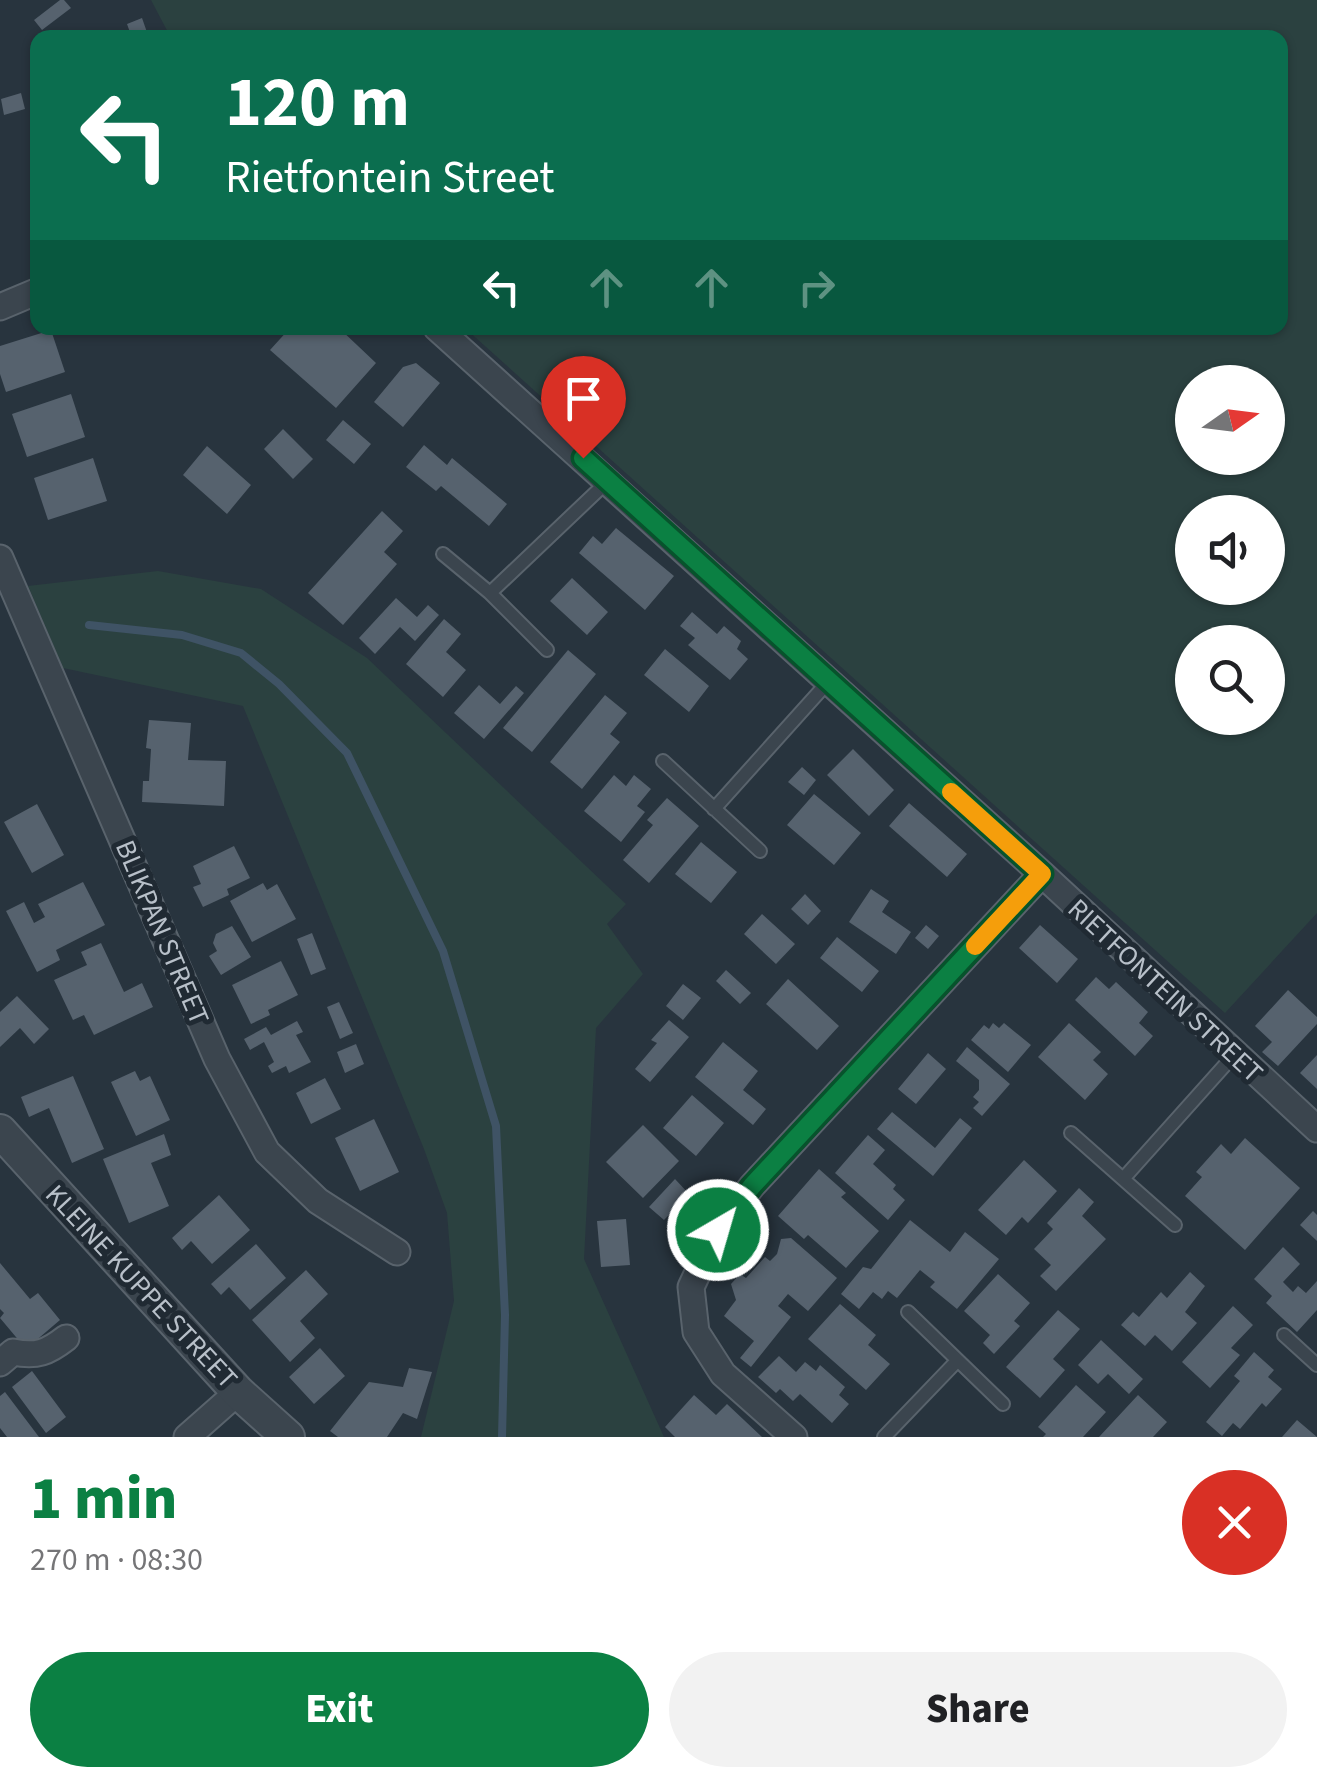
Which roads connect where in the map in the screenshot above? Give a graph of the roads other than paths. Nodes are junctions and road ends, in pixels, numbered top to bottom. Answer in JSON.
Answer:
{"nodes":[{"id":1,"x":30,"y":294,"type":"edge"},
{"id":2,"x":0,"y":307,"type":"edge"},
{"id":3,"x":445,"y":335,"type":"edge"},
{"id":4,"x":608,"y":480,"type":"junction"},
{"id":5,"x":442,"y":554,"type":"dead end"},
{"id":6,"x":0,"y":558,"type":"edge"},
{"id":7,"x":490,"y":593,"type":"junction"},
{"id":8,"x":547,"y":650,"type":"dead end"},
{"id":9,"x":829,"y":681,"type":"junction"},
{"id":10,"x":663,"y":761,"type":"dead end"},
{"id":11,"x":714,"y":809,"type":"junction"},
{"id":12,"x":760,"y":851,"type":"dead end"},
{"id":13,"x":1042,"y":874,"type":"junction"},
{"id":14,"x":1234,"y":1054,"type":"junction"},
{"id":15,"x":1317,"y":1130,"type":"edge"},
{"id":16,"x":0,"y":1131,"type":"edge"},
{"id":17,"x":1070,"y":1134,"type":"dead end"},
{"id":18,"x":1122,"y":1179,"type":"junction"},
{"id":19,"x":1175,"y":1225,"type":"dead end"},
{"id":20,"x":397,"y":1252,"type":"dead end"},
{"id":21,"x":908,"y":1312,"type":"dead end"},
{"id":22,"x":1284,"y":1335,"type":"dead end"},
{"id":23,"x":66,"y":1338,"type":"dead end"},
{"id":24,"x":956,"y":1362,"type":"junction"},
{"id":25,"x":0,"y":1363,"type":"edge"},
{"id":26,"x":1317,"y":1365,"type":"edge"},
{"id":27,"x":238,"y":1392,"type":"junction"},
{"id":28,"x":1003,"y":1404,"type":"dead end"},
{"id":29,"x":186,"y":1437,"type":"edge"},
{"id":30,"x":288,"y":1437,"type":"edge"},
{"id":31,"x":794,"y":1437,"type":"edge"},
{"id":32,"x":884,"y":1437,"type":"edge"}],
"edges":[{"from":1,"to":2,"type":"street"},
{"from":3,"to":4,"type":"street","name":"RIETFONTEIN STREET"},
{"from":4,"to":7,"type":"lane"},
{"from":4,"to":9,"type":"street","name":"RIETFONTEIN STREET"},
{"from":5,"to":7,"type":"lane"},
{"from":6,"to":20,"type":"street","name":"BLIKPAN STREET"},
{"from":7,"to":8,"type":"lane"},
{"from":9,"to":11,"type":"lane"},
{"from":9,"to":13,"type":"street","name":"RIETFONTEIN STREET"},
{"from":10,"to":11,"type":"lane"},
{"from":11,"to":12,"type":"lane"},
{"from":13,"to":14,"type":"street","name":"RIETFONTEIN STREET"},
{"from":13,"to":31,"type":"street"},
{"from":14,"to":15,"type":"street","name":"RIETFONTEIN STREET"},
{"from":14,"to":18,"type":"lane"},
{"from":16,"to":27,"type":"street","name":"KLEINE KUPPE STREET"},
{"from":17,"to":18,"type":"lane"},
{"from":18,"to":19,"type":"lane"},
{"from":21,"to":24,"type":"lane"},
{"from":22,"to":26,"type":"lane"},
{"from":23,"to":25,"type":"street"},
{"from":24,"to":28,"type":"lane"},
{"from":24,"to":32,"type":"lane"},
{"from":27,"to":29,"type":"street"},
{"from":27,"to":30,"type":"street","name":"KLEINE KUPPE STREET"}]}
